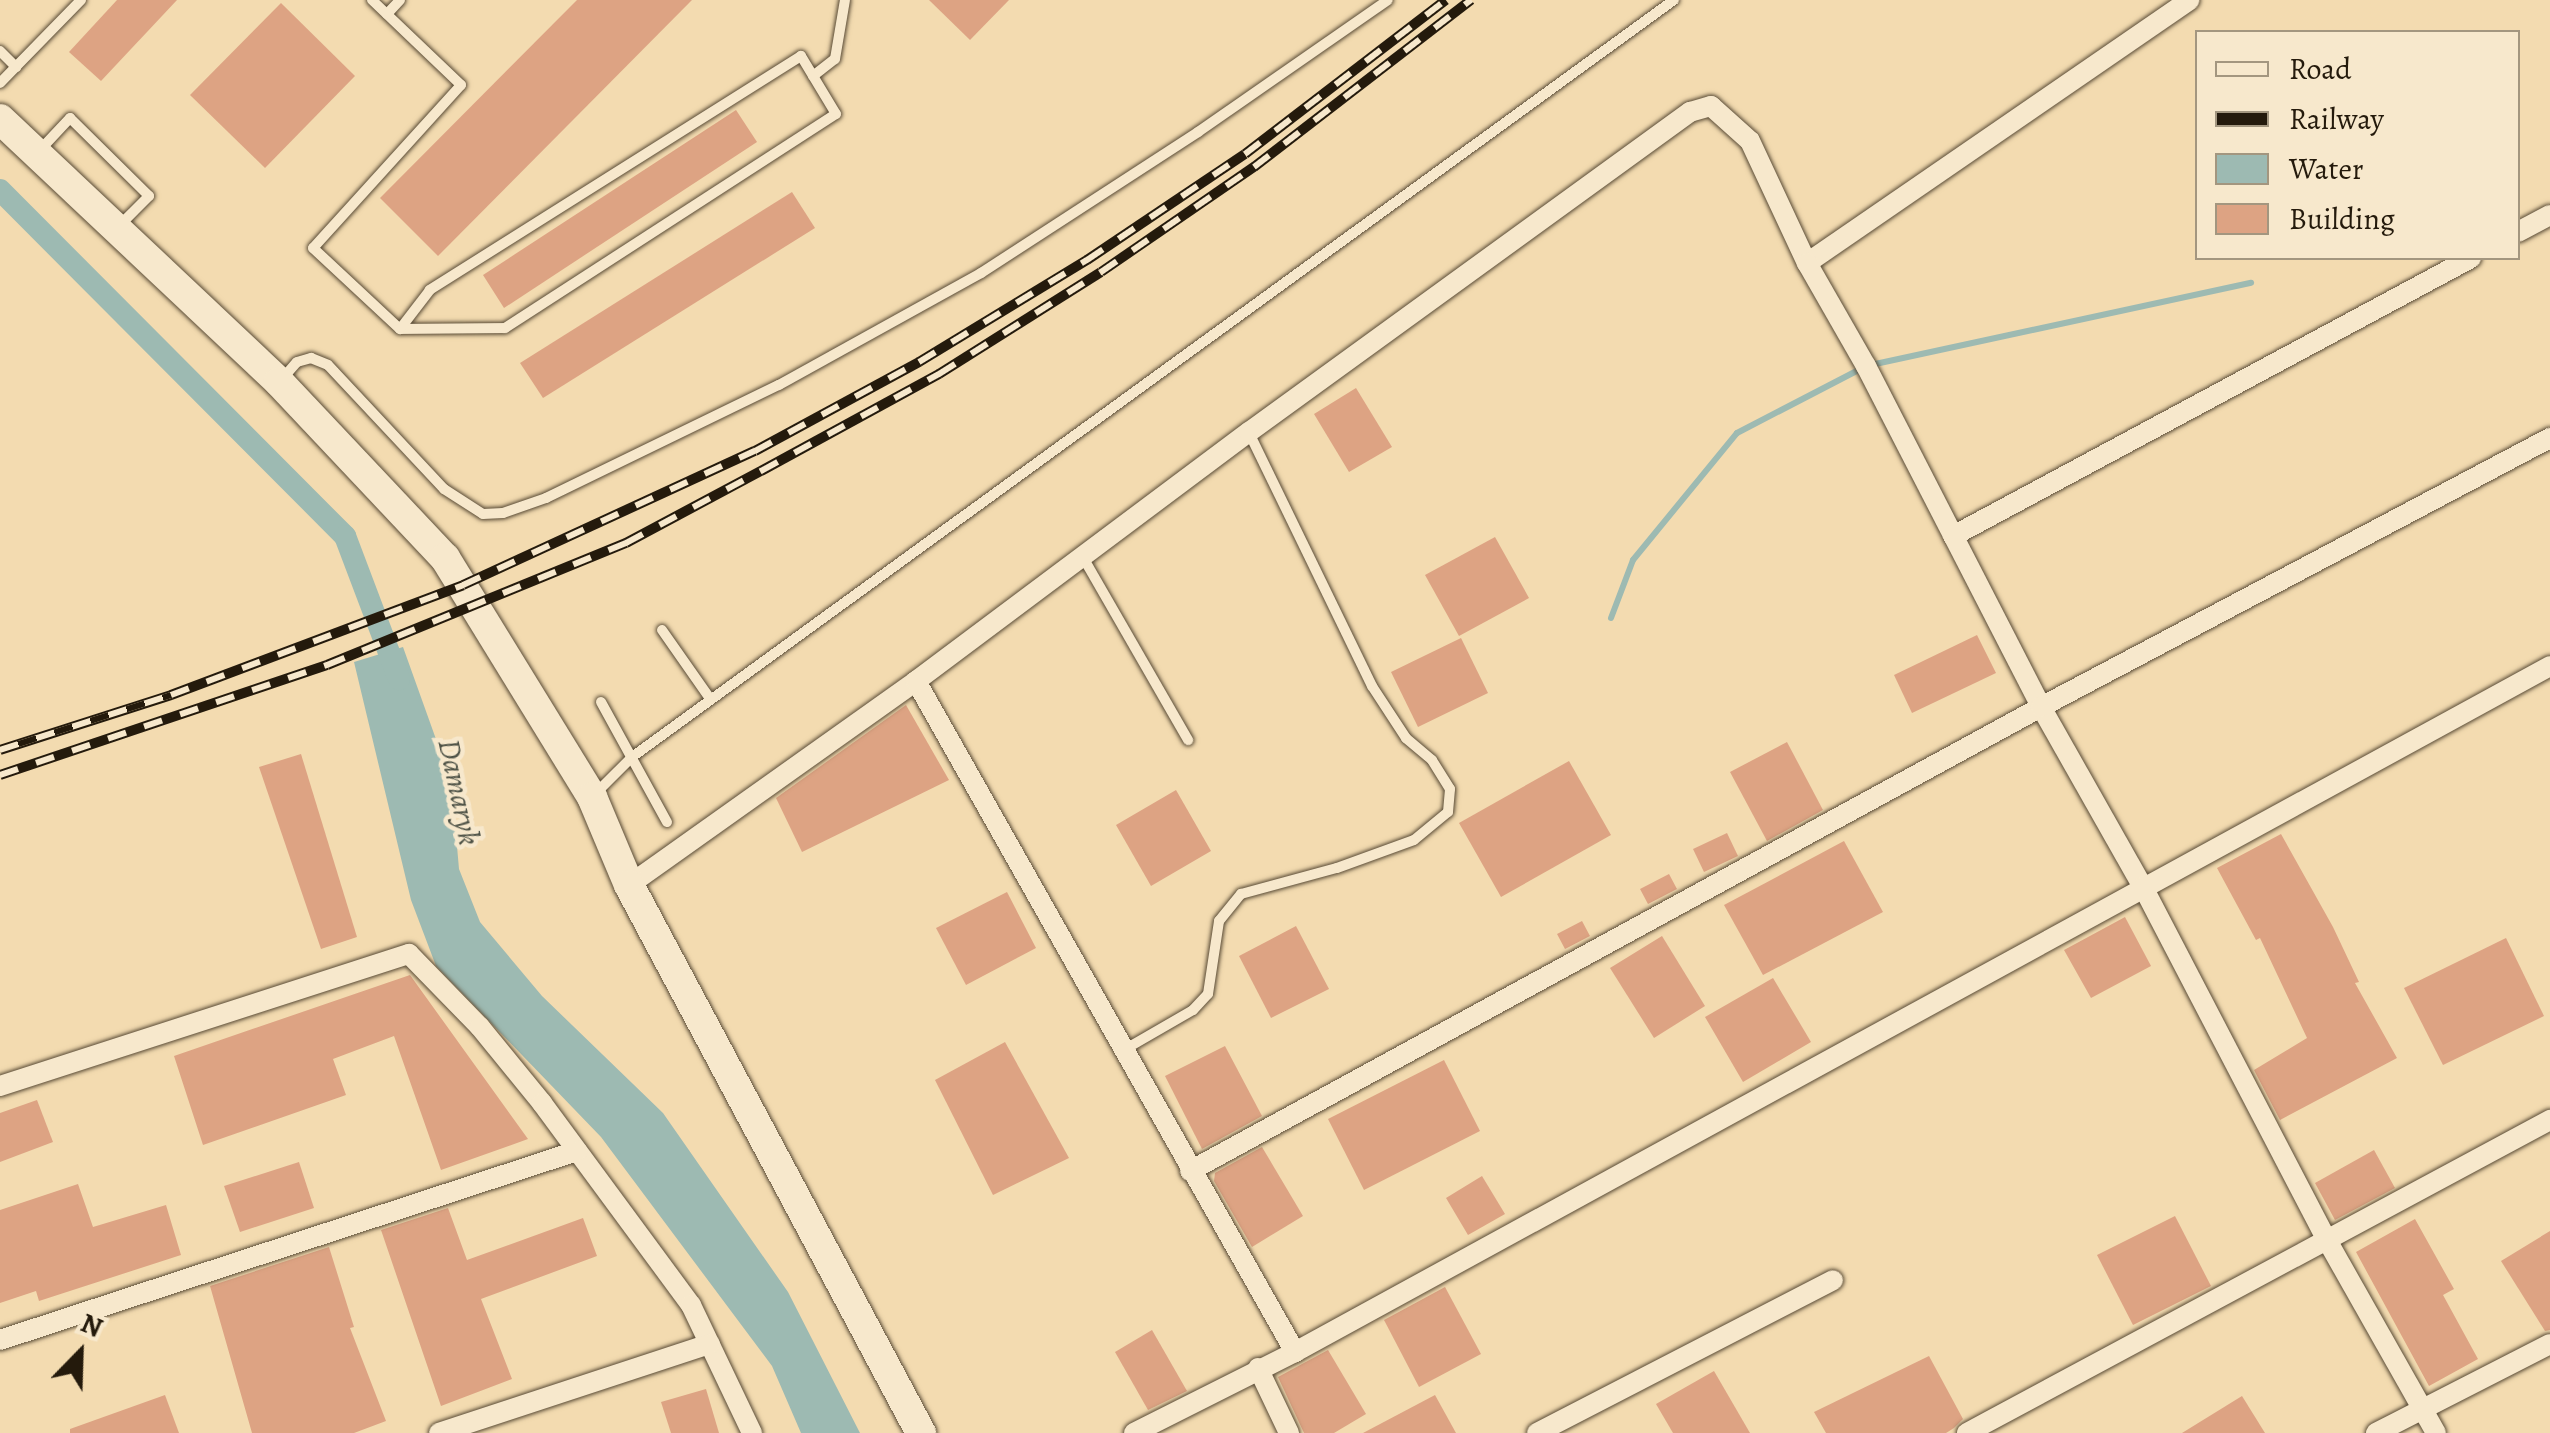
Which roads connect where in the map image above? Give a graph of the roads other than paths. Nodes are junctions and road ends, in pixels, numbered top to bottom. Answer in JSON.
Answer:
{"nodes":[{"id":1,"x":81,"y":0,"type":"edge"},
{"id":2,"x":372,"y":0,"type":"edge"},
{"id":3,"x":400,"y":0,"type":"edge"},
{"id":4,"x":845,"y":0,"type":"edge"},
{"id":5,"x":1388,"y":0,"type":"edge"},
{"id":6,"x":1674,"y":0,"type":"edge"},
{"id":7,"x":2189,"y":0,"type":"edge"},
{"id":8,"x":387,"y":14,"type":"junction"},
{"id":9,"x":0,"y":52,"type":"edge"},
{"id":10,"x":16,"y":67,"type":"junction"},
{"id":11,"x":812,"y":76,"type":"junction"},
{"id":12,"x":0,"y":82,"type":"edge"},
{"id":13,"x":0,"y":119,"type":"edge"},
{"id":14,"x":36,"y":154,"type":"junction"},
{"id":15,"x":2550,"y":215,"type":"edge"},
{"id":16,"x":114,"y":231,"type":"junction"},
{"id":17,"x":2520,"y":231,"type":"edge"},
{"id":18,"x":2467,"y":260,"type":"edge"},
{"id":19,"x":1807,"y":263,"type":"junction"},
{"id":20,"x":400,"y":329,"type":"junction"},
{"id":21,"x":279,"y":382,"type":"junction"},
{"id":22,"x":1249,"y":432,"type":"junction"},
{"id":23,"x":2550,"y":438,"type":"edge"},
{"id":24,"x":1954,"y":536,"type":"junction"},
{"id":25,"x":1084,"y":559,"type":"junction"},
{"id":26,"x":662,"y":630,"type":"dead end"},
{"id":27,"x":2550,"y":666,"type":"edge"},
{"id":28,"x":916,"y":681,"type":"junction"},
{"id":29,"x":711,"y":700,"type":"junction"},
{"id":30,"x":601,"y":702,"type":"dead end"},
{"id":31,"x":2042,"y":707,"type":"junction"},
{"id":32,"x":1188,"y":740,"type":"dead end"},
{"id":33,"x":632,"y":757,"type":"junction"},
{"id":34,"x":592,"y":797,"type":"junction"},
{"id":35,"x":667,"y":822,"type":"dead end"},
{"id":36,"x":629,"y":885,"type":"junction"},
{"id":37,"x":2143,"y":887,"type":"junction"},
{"id":38,"x":1122,"y":1051,"type":"junction"},
{"id":39,"x":0,"y":1086,"type":"edge"},
{"id":40,"x":2550,"y":1120,"type":"edge"},
{"id":41,"x":577,"y":1151,"type":"junction"},
{"id":42,"x":1190,"y":1171,"type":"junction"},
{"id":43,"x":2328,"y":1242,"type":"junction"},
{"id":44,"x":1833,"y":1280,"type":"dead end"},
{"id":45,"x":0,"y":1340,"type":"edge"},
{"id":46,"x":710,"y":1344,"type":"junction"},
{"id":47,"x":2550,"y":1344,"type":"edge"},
{"id":48,"x":1295,"y":1352,"type":"junction"},
{"id":49,"x":1258,"y":1368,"type":"junction"},
{"id":50,"x":2422,"y":1408,"type":"junction"},
{"id":51,"x":439,"y":1433,"type":"edge"},
{"id":52,"x":752,"y":1433,"type":"edge"},
{"id":53,"x":921,"y":1433,"type":"edge"},
{"id":54,"x":1134,"y":1433,"type":"edge"},
{"id":55,"x":1289,"y":1433,"type":"edge"},
{"id":56,"x":1536,"y":1433,"type":"edge"},
{"id":57,"x":1968,"y":1433,"type":"edge"},
{"id":58,"x":2376,"y":1433,"type":"edge"},
{"id":59,"x":2436,"y":1433,"type":"edge"}],
"edges":[{"from":1,"to":10,"type":"lane"},
{"from":2,"to":8,"type":"lane"},
{"from":3,"to":8,"type":"lane"},
{"from":4,"to":11,"type":"lane"},
{"from":5,"to":21,"type":"lane"},
{"from":6,"to":29,"type":"lane"},
{"from":7,"to":19,"type":"street"},
{"from":8,"to":20,"type":"lane"},
{"from":9,"to":10,"type":"lane"},
{"from":10,"to":12,"type":"lane"},
{"from":11,"to":20,"type":"lane"},
{"from":11,"to":20,"type":"lane"},
{"from":13,"to":14,"type":"main road"},
{"from":14,"to":16,"type":"main road"},
{"from":14,"to":16,"type":"lane"},
{"from":15,"to":17,"type":"street"},
{"from":16,"to":21,"type":"main road"},
{"from":18,"to":24,"type":"street"},
{"from":19,"to":22,"type":"street"},
{"from":19,"to":24,"type":"street"},
{"from":21,"to":34,"type":"main road"},
{"from":22,"to":25,"type":"street"},
{"from":22,"to":38,"type":"lane"},
{"from":23,"to":31,"type":"street"},
{"from":24,"to":31,"type":"street"},
{"from":25,"to":28,"type":"street"},
{"from":25,"to":32,"type":"lane"},
{"from":26,"to":29,"type":"lane"},
{"from":27,"to":37,"type":"street"},
{"from":28,"to":36,"type":"street"},
{"from":28,"to":38,"type":"street"},
{"from":29,"to":33,"type":"lane"},
{"from":30,"to":33,"type":"lane"},
{"from":31,"to":37,"type":"street"},
{"from":31,"to":42,"type":"street"},
{"from":33,"to":34,"type":"lane"},
{"from":33,"to":35,"type":"lane"},
{"from":34,"to":36,"type":"main road"},
{"from":36,"to":53,"type":"main road"},
{"from":37,"to":43,"type":"street"},
{"from":37,"to":48,"type":"street"},
{"from":38,"to":42,"type":"street"},
{"from":39,"to":41,"type":"street"},
{"from":40,"to":43,"type":"street"},
{"from":41,"to":45,"type":"street"},
{"from":41,"to":46,"type":"street"},
{"from":42,"to":48,"type":"street"},
{"from":43,"to":50,"type":"street"},
{"from":43,"to":57,"type":"street"},
{"from":44,"to":56,"type":"street"},
{"from":46,"to":51,"type":"street"},
{"from":46,"to":52,"type":"street"},
{"from":47,"to":50,"type":"street"},
{"from":48,"to":49,"type":"street"},
{"from":49,"to":54,"type":"street"},
{"from":49,"to":55,"type":"street"},
{"from":50,"to":58,"type":"street"},
{"from":50,"to":59,"type":"street"}]}
